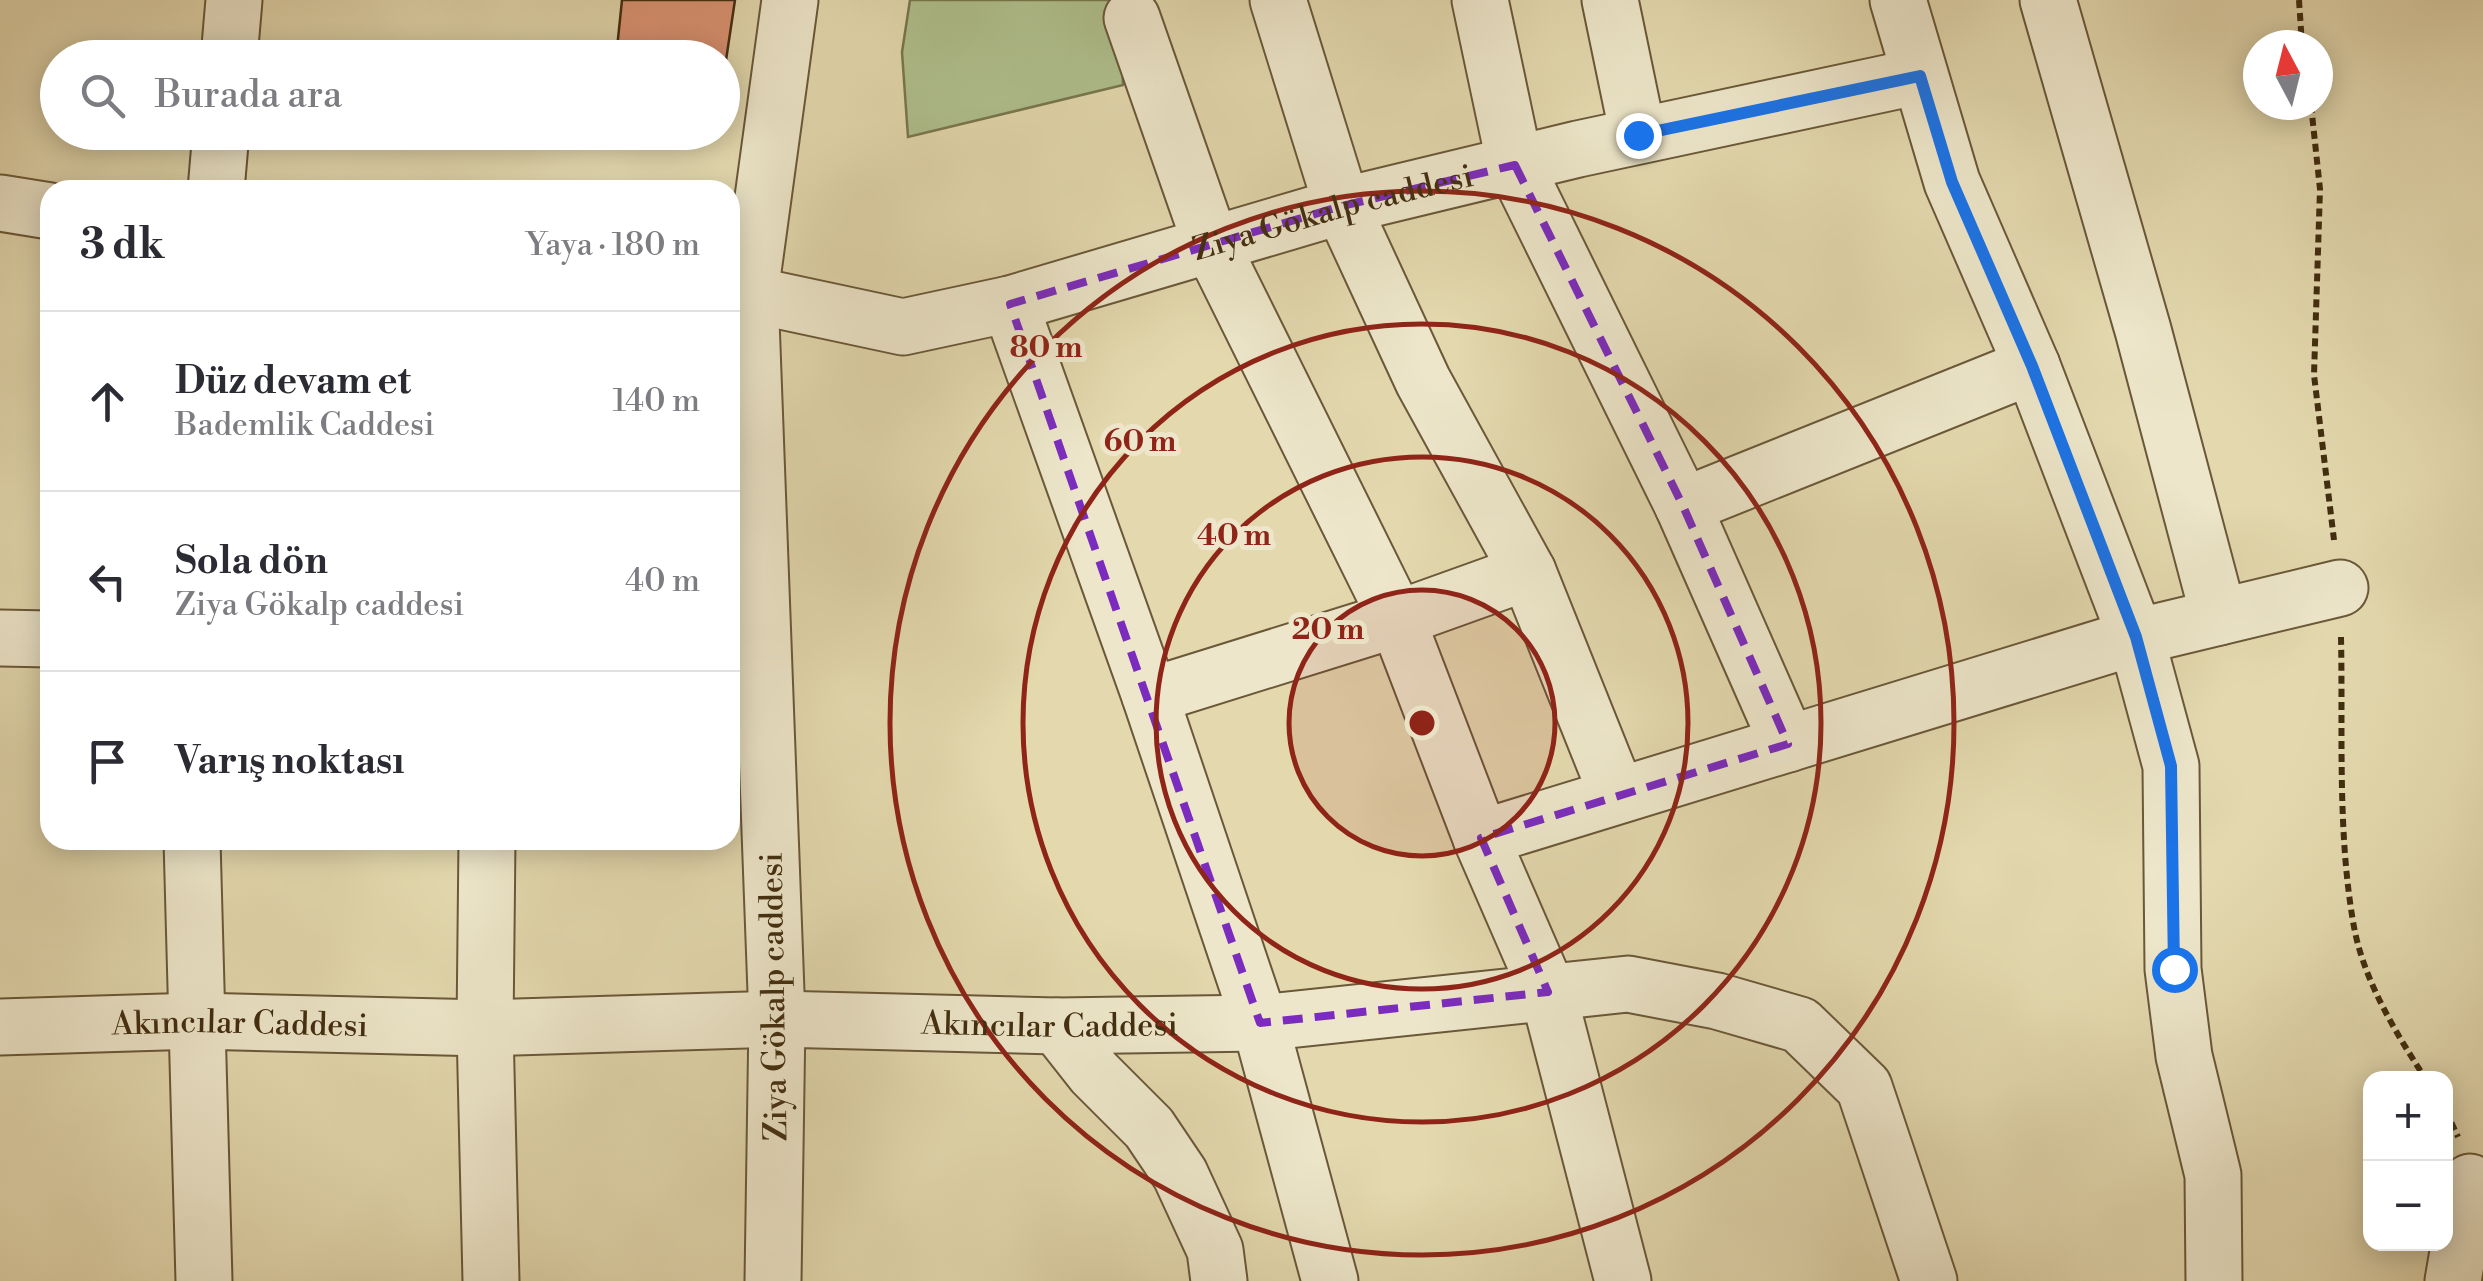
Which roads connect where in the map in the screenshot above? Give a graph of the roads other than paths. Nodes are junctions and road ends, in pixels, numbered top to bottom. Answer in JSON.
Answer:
{"nodes":[{"id":1,"x":234,"y":0,"type":"edge"},
{"id":2,"x":790,"y":0,"type":"edge"},
{"id":3,"x":1278,"y":0,"type":"edge"},
{"id":4,"x":1480,"y":0,"type":"edge"},
{"id":5,"x":1610,"y":0,"type":"edge"},
{"id":6,"x":1898,"y":0,"type":"edge"},
{"id":7,"x":2048,"y":0,"type":"edge"},
{"id":8,"x":1132,"y":18,"type":"dead end"},
{"id":9,"x":230,"y":40,"type":"edge"},
{"id":10,"x":1920,"y":76,"type":"junction"},
{"id":11,"x":1638,"y":135,"type":"junction"},
{"id":12,"x":219,"y":150,"type":"edge"},
{"id":13,"x":1515,"y":165,"type":"junction"},
{"id":14,"x":217,"y":180,"type":"edge"},
{"id":15,"x":0,"y":203,"type":"edge"},
{"id":16,"x":1342,"y":206,"type":"junction"},
{"id":17,"x":40,"y":209,"type":"edge"},
{"id":18,"x":1212,"y":244,"type":"junction"},
{"id":19,"x":740,"y":291,"type":"edge"},
{"id":20,"x":1010,"y":304,"type":"junction"},
{"id":21,"x":2032,"y":366,"type":"junction"},
{"id":22,"x":1683,"y":506,"type":"junction"},
{"id":23,"x":1528,"y":572,"type":"junction"},
{"id":24,"x":2340,"y":588,"type":"dead end"},
{"id":25,"x":2219,"y":617,"type":"junction"},
{"id":26,"x":1397,"y":619,"type":"junction"},
{"id":27,"x":2136,"y":637,"type":"junction"},
{"id":28,"x":0,"y":638,"type":"edge"},
{"id":29,"x":40,"y":639,"type":"edge"},
{"id":30,"x":1150,"y":696,"type":"junction"},
{"id":31,"x":1788,"y":744,"type":"junction"},
{"id":32,"x":1618,"y":794,"type":"junction"},
{"id":33,"x":1481,"y":838,"type":"junction"},
{"id":34,"x":192,"y":850,"type":"edge"},
{"id":35,"x":488,"y":850,"type":"edge"},
{"id":36,"x":1548,"y":992,"type":"junction"},
{"id":37,"x":778,"y":1019,"type":"junction"},
{"id":38,"x":197,"y":1022,"type":"junction"},
{"id":39,"x":1260,"y":1023,"type":"junction"},
{"id":40,"x":0,"y":1026,"type":"edge"},
{"id":41,"x":1057,"y":1026,"type":"junction"},
{"id":42,"x":485,"y":1028,"type":"junction"},
{"id":43,"x":2470,"y":1182,"type":"dead end"},
{"id":44,"x":204,"y":1281,"type":"edge"},
{"id":45,"x":491,"y":1281,"type":"edge"},
{"id":46,"x":773,"y":1281,"type":"edge"},
{"id":47,"x":1219,"y":1281,"type":"edge"},
{"id":48,"x":1330,"y":1281,"type":"edge"},
{"id":49,"x":1623,"y":1281,"type":"edge"},
{"id":50,"x":1929,"y":1281,"type":"edge"},
{"id":51,"x":2214,"y":1281,"type":"edge"},
{"id":52,"x":2453,"y":1281,"type":"edge"}],
"edges":[{"from":1,"to":9,"type":"street"},
{"from":2,"to":19,"type":"street","name":"Ziya Gökalp caddesi"},
{"from":3,"to":16,"type":"street"},
{"from":4,"to":13,"type":"street"},
{"from":5,"to":11,"type":"street"},
{"from":6,"to":10,"type":"street"},
{"from":7,"to":25,"type":"street"},
{"from":8,"to":18,"type":"street"},
{"from":10,"to":11,"type":"street","name":"Ziya Gökalp caddesi"},
{"from":10,"to":21,"type":"street"},
{"from":11,"to":13,"type":"street","name":"Ziya Gökalp caddesi"},
{"from":12,"to":14,"type":"street"},
{"from":13,"to":16,"type":"street","name":"Ziya Gökalp caddesi"},
{"from":13,"to":22,"type":"street"},
{"from":15,"to":17,"type":"street"},
{"from":16,"to":18,"type":"street","name":"Ziya Gökalp caddesi"},
{"from":16,"to":23,"type":"street"},
{"from":18,"to":20,"type":"street","name":"Ziya Gökalp caddesi"},
{"from":18,"to":26,"type":"street"},
{"from":19,"to":20,"type":"street","name":"Ziya Gökalp caddesi"},
{"from":19,"to":37,"type":"street","name":"Ziya Gökalp caddesi"},
{"from":20,"to":30,"type":"street"},
{"from":21,"to":22,"type":"street"},
{"from":21,"to":27,"type":"street"},
{"from":22,"to":31,"type":"street"},
{"from":23,"to":26,"type":"street"},
{"from":23,"to":32,"type":"street"},
{"from":24,"to":25,"type":"street"},
{"from":25,"to":27,"type":"street"},
{"from":26,"to":30,"type":"street"},
{"from":26,"to":33,"type":"street"},
{"from":27,"to":31,"type":"street"},
{"from":27,"to":51,"type":"street"},
{"from":28,"to":29,"type":"street"},
{"from":30,"to":39,"type":"street"},
{"from":31,"to":32,"type":"street"},
{"from":32,"to":33,"type":"street"},
{"from":33,"to":36,"type":"street"},
{"from":34,"to":38,"type":"street"},
{"from":35,"to":42,"type":"street"},
{"from":36,"to":39,"type":"street","name":"Akıncılar Caddesi"},
{"from":36,"to":49,"type":"street"},
{"from":36,"to":50,"type":"street","name":"Akıncılar Caddesi"},
{"from":37,"to":41,"type":"street","name":"Akıncılar Caddesi"},
{"from":37,"to":42,"type":"street","name":"Akıncılar Caddesi"},
{"from":37,"to":46,"type":"street","name":"Ziya Gökalp caddesi"},
{"from":38,"to":40,"type":"street","name":"Akıncılar Caddesi"},
{"from":38,"to":42,"type":"street","name":"Akıncılar Caddesi"},
{"from":38,"to":44,"type":"street"},
{"from":39,"to":41,"type":"street","name":"Akıncılar Caddesi"},
{"from":39,"to":48,"type":"street"},
{"from":41,"to":47,"type":"street"},
{"from":42,"to":45,"type":"street"},
{"from":43,"to":52,"type":"street"}]}
